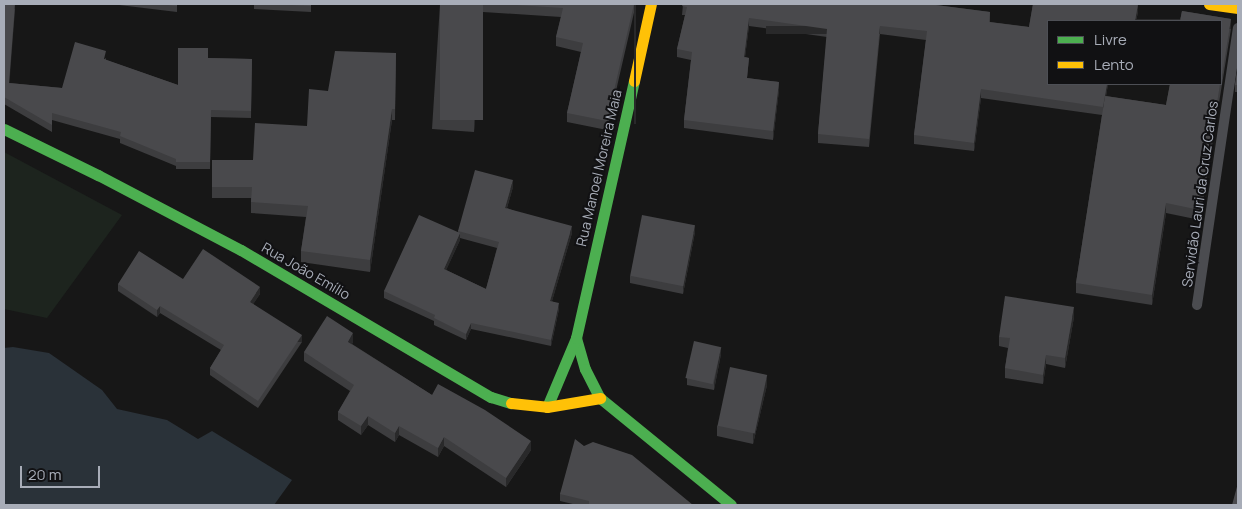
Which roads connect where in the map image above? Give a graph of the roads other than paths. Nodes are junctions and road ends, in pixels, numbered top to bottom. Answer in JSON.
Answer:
{"nodes":[{"id":1,"x":651,"y":4,"type":"edge"},
{"id":2,"x":1209,"y":4,"type":"edge"},
{"id":3,"x":1238,"y":8,"type":"edge"},
{"id":4,"x":1238,"y":28,"type":"edge"},
{"id":5,"x":4,"y":129,"type":"edge"},
{"id":6,"x":1197,"y":305,"type":"dead end"},
{"id":7,"x":576,"y":338,"type":"junction"},
{"id":8,"x":600,"y":398,"type":"junction"},
{"id":9,"x":547,"y":407,"type":"junction"},
{"id":10,"x":730,"y":505,"type":"edge"}],
"edges":[{"from":1,"to":7,"type":"main road","name":"Rua Manoel Moreira Maia"},
{"from":2,"to":3,"type":"main road"},
{"from":4,"to":6,"type":"lane","name":"Servidão Lauri da Cruz Carlos"},
{"from":5,"to":9,"type":"main road","name":"Rua João Emílio"},
{"from":7,"to":8,"type":"main road","name":"Rua Manoel Moreira Maia"},
{"from":7,"to":9,"type":"main road","name":"Rua Manoel Moreira Maia"},
{"from":8,"to":9,"type":"main road","name":"Rua João Emílio"},
{"from":8,"to":10,"type":"main road"}]}
